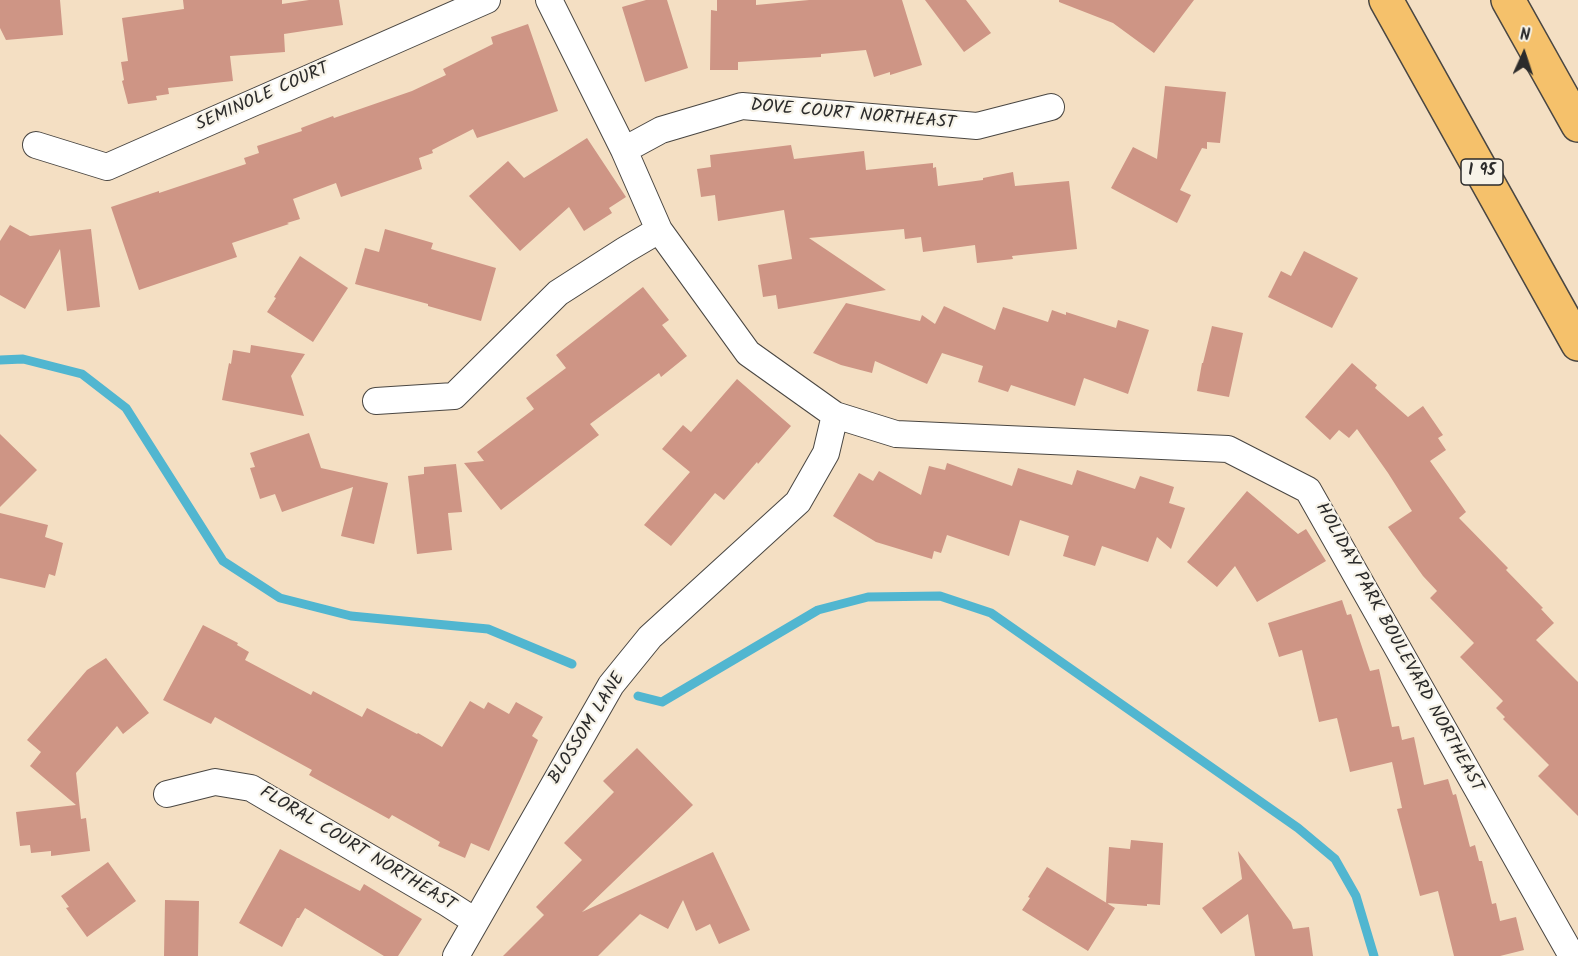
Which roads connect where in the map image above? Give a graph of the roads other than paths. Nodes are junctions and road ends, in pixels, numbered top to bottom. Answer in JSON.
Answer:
{"nodes":[{"id":1,"x":487,"y":0,"type":"edge"},
{"id":2,"x":549,"y":0,"type":"edge"},
{"id":3,"x":1386,"y":0,"type":"edge"},
{"id":4,"x":1508,"y":0,"type":"edge"},
{"id":5,"x":1051,"y":107,"type":"dead end"},
{"id":6,"x":1578,"y":125,"type":"edge"},
{"id":7,"x":36,"y":145,"type":"dead end"},
{"id":8,"x":624,"y":150,"type":"junction"},
{"id":9,"x":659,"y":230,"type":"junction"},
{"id":10,"x":1578,"y":344,"type":"edge"},
{"id":11,"x":376,"y":401,"type":"dead end"},
{"id":12,"x":835,"y":415,"type":"junction"},
{"id":13,"x":167,"y":794,"type":"dead end"},
{"id":14,"x":475,"y":921,"type":"junction"},
{"id":15,"x":456,"y":956,"type":"edge"},
{"id":16,"x":1572,"y":956,"type":"edge"}],
"edges":[{"from":1,"to":7,"type":"street","name":"SEMINOLE COURT"},
{"from":2,"to":8,"type":"street","name":"HOLIDAY PARK BOULEVARD NORTHEAST"},
{"from":3,"to":10,"type":"highway","number":"I 95"},
{"from":4,"to":6,"type":"highway"},
{"from":5,"to":8,"type":"street","name":"DOVE COURT NORTHEAST"},
{"from":8,"to":9,"type":"street","name":"HOLIDAY PARK BOULEVARD NORTHEAST"},
{"from":9,"to":11,"type":"street"},
{"from":9,"to":12,"type":"street","name":"HOLIDAY PARK BOULEVARD NORTHEAST"},
{"from":12,"to":14,"type":"street","name":"BLOSSOM LANE"},
{"from":12,"to":16,"type":"street","name":"HOLIDAY PARK BOULEVARD NORTHEAST"},
{"from":13,"to":14,"type":"street","name":"FLORAL COURT NORTHEAST"},
{"from":14,"to":15,"type":"street","name":"BLOSSOM LANE"}]}
